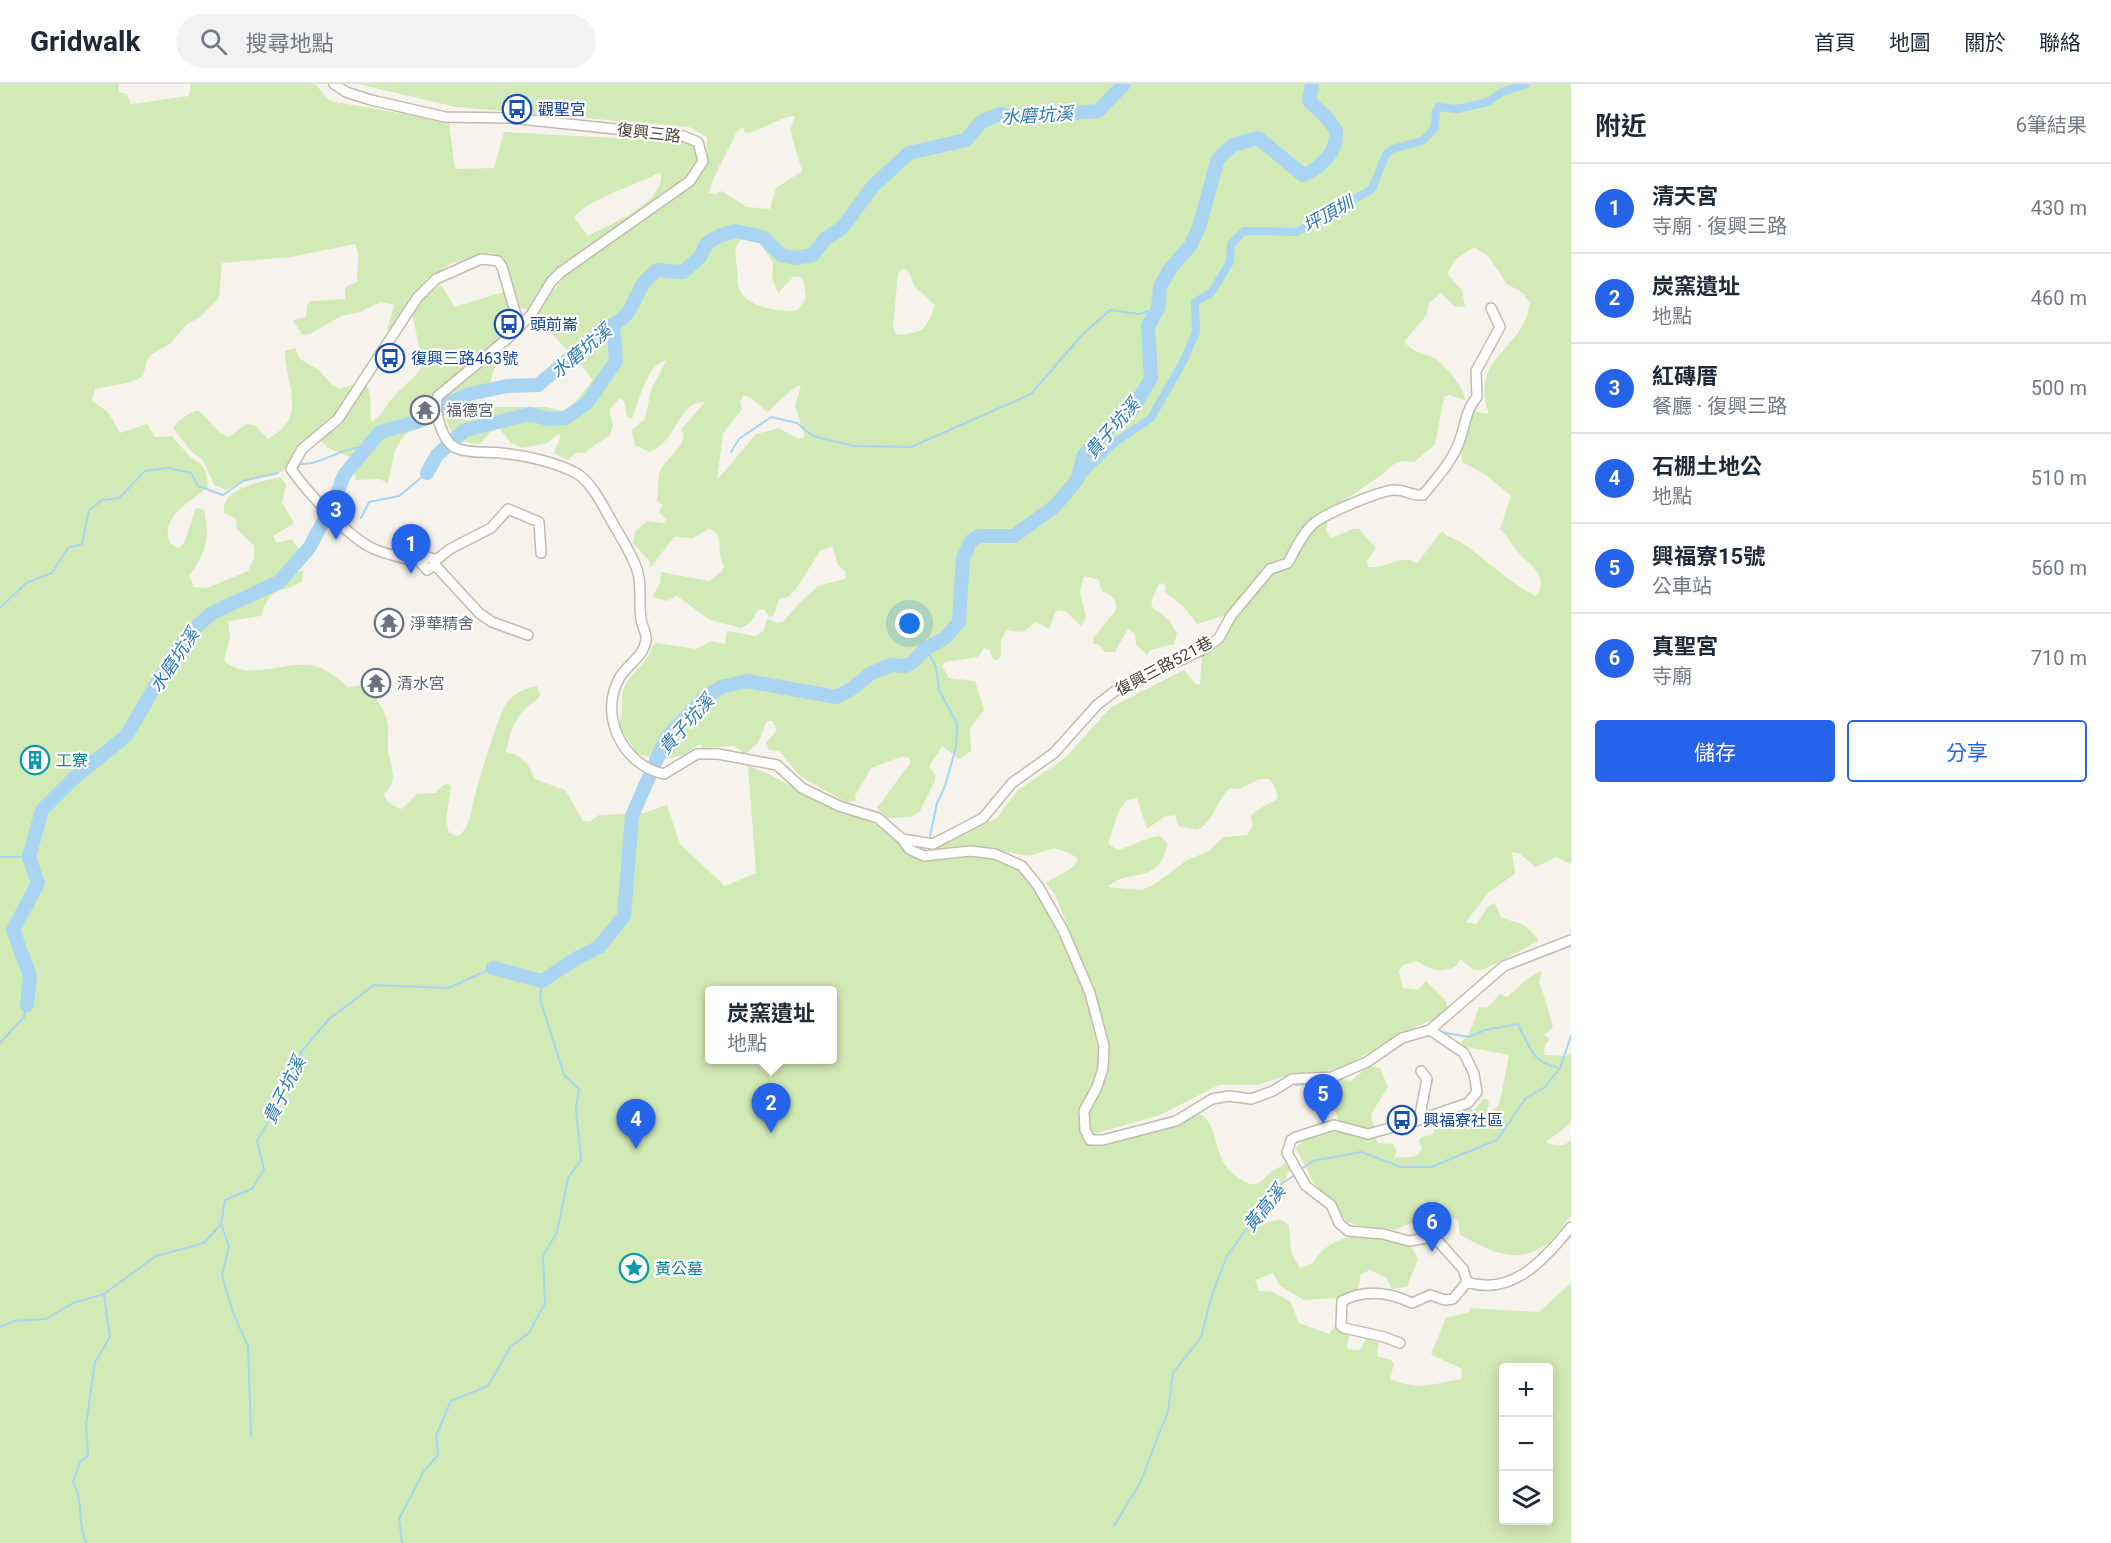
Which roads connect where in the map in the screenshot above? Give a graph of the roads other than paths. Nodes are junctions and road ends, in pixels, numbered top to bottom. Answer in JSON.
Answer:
{"nodes":[{"id":1,"x":334,"y":84,"type":"edge"},
{"id":2,"x":1491,"y":308,"type":"dead end"},
{"id":3,"x":519,"y":325,"type":"junction"},
{"id":4,"x":541,"y":553,"type":"dead end"},
{"id":5,"x":409,"y":560,"type":"dead end"},
{"id":6,"x":528,"y":635,"type":"dead end"},
{"id":7,"x":902,"y":839,"type":"junction"},
{"id":8,"x":1571,"y":940,"type":"edge"},
{"id":9,"x":1430,"y":1030,"type":"junction"},
{"id":10,"x":1421,"y":1071,"type":"dead end"},
{"id":11,"x":1419,"y":1120,"type":"junction"},
{"id":12,"x":1571,"y":1227,"type":"edge"},
{"id":13,"x":1467,"y":1282,"type":"junction"},
{"id":14,"x":1400,"y":1343,"type":"dead end"}],
"edges":[{"from":1,"to":3,"type":"street","name":"復興三路"},
{"from":2,"to":7,"type":"street","name":"復興三路521巷"},
{"from":3,"to":5,"type":"street"},
{"from":3,"to":7,"type":"street","name":"復興三路"},
{"from":4,"to":6,"type":"street"},
{"from":7,"to":9,"type":"street"},
{"from":8,"to":9,"type":"street"},
{"from":9,"to":11,"type":"street"},
{"from":10,"to":11,"type":"street"},
{"from":11,"to":13,"type":"street"},
{"from":12,"to":13,"type":"street"},
{"from":13,"to":14,"type":"street"}]}
